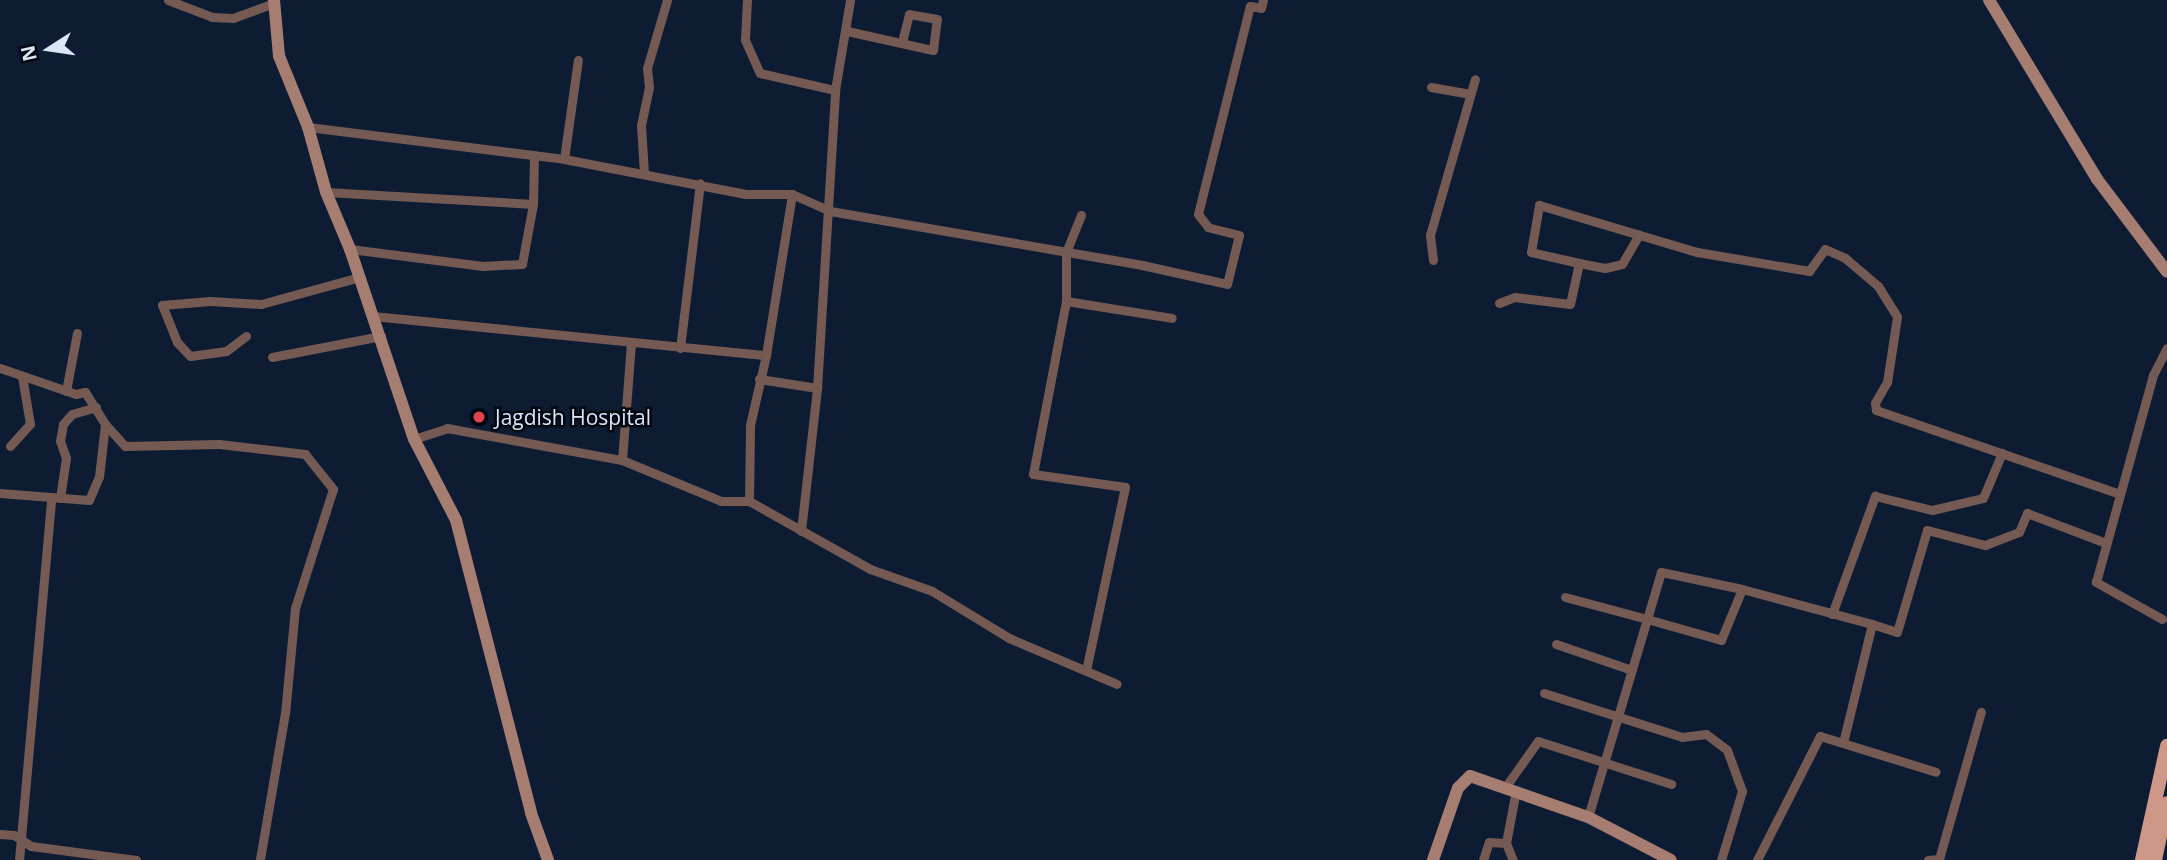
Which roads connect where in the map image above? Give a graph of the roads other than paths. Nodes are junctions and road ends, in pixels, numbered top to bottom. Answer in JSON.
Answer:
{"nodes":[{"id":1,"x":168,"y":0,"type":"edge"},
{"id":2,"x":667,"y":0,"type":"edge"},
{"id":3,"x":747,"y":0,"type":"edge"},
{"id":4,"x":850,"y":0,"type":"edge"},
{"id":5,"x":1263,"y":0,"type":"edge"},
{"id":6,"x":1989,"y":0,"type":"edge"},
{"id":7,"x":274,"y":1,"type":"edge"},
{"id":8,"x":847,"y":32,"type":"junction"},
{"id":9,"x":902,"y":42,"type":"junction"},
{"id":10,"x":578,"y":60,"type":"dead end"},
{"id":11,"x":1475,"y":79,"type":"dead end"},
{"id":12,"x":1431,"y":87,"type":"dead end"},
{"id":13,"x":835,"y":89,"type":"junction"},
{"id":14,"x":1470,"y":94,"type":"junction"},
{"id":15,"x":307,"y":127,"type":"junction"},
{"id":16,"x":534,"y":155,"type":"junction"},
{"id":17,"x":565,"y":159,"type":"junction"},
{"id":18,"x":644,"y":173,"type":"junction"},
{"id":19,"x":699,"y":183,"type":"junction"},
{"id":20,"x":326,"y":192,"type":"junction"},
{"id":21,"x":792,"y":194,"type":"junction"},
{"id":22,"x":533,"y":204,"type":"junction"},
{"id":23,"x":830,"y":211,"type":"junction"},
{"id":24,"x":1081,"y":215,"type":"dead end"},
{"id":25,"x":1639,"y":235,"type":"junction"},
{"id":26,"x":350,"y":249,"type":"junction"},
{"id":27,"x":1066,"y":252,"type":"junction"},
{"id":28,"x":1433,"y":260,"type":"dead end"},
{"id":29,"x":1579,"y":263,"type":"junction"},
{"id":30,"x":2167,"y":272,"type":"edge"},
{"id":31,"x":359,"y":277,"type":"junction"},
{"id":32,"x":1066,"y":301,"type":"junction"},
{"id":33,"x":1499,"y":303,"type":"dead end"},
{"id":34,"x":373,"y":316,"type":"junction"},
{"id":35,"x":1172,"y":318,"type":"dead end"},
{"id":36,"x":77,"y":333,"type":"dead end"},
{"id":37,"x":246,"y":336,"type":"dead end"},
{"id":38,"x":381,"y":336,"type":"junction"},
{"id":39,"x":631,"y":344,"type":"junction"},
{"id":40,"x":680,"y":348,"type":"junction"},
{"id":41,"x":2167,"y":348,"type":"edge"},
{"id":42,"x":766,"y":355,"type":"junction"},
{"id":43,"x":272,"y":358,"type":"dead end"},
{"id":44,"x":0,"y":368,"type":"edge"},
{"id":45,"x":22,"y":376,"type":"junction"},
{"id":46,"x":759,"y":379,"type":"junction"},
{"id":47,"x":817,"y":388,"type":"junction"},
{"id":48,"x":66,"y":391,"type":"junction"},
{"id":49,"x":96,"y":407,"type":"junction"},
{"id":50,"x":105,"y":424,"type":"junction"},
{"id":51,"x":414,"y":439,"type":"junction"},
{"id":52,"x":10,"y":446,"type":"dead end"},
{"id":53,"x":2002,"y":453,"type":"junction"},
{"id":54,"x":621,"y":460,"type":"junction"},
{"id":55,"x":0,"y":493,"type":"edge"},
{"id":56,"x":2120,"y":494,"type":"junction"},
{"id":57,"x":55,"y":499,"type":"junction"},
{"id":58,"x":749,"y":501,"type":"junction"},
{"id":59,"x":801,"y":531,"type":"junction"},
{"id":60,"x":2106,"y":543,"type":"junction"},
{"id":61,"x":1742,"y":589,"type":"junction"},
{"id":62,"x":1565,"y":597,"type":"dead end"},
{"id":63,"x":1832,"y":614,"type":"junction"},
{"id":64,"x":1647,"y":619,"type":"junction"},
{"id":65,"x":2162,"y":619,"type":"dead end"},
{"id":66,"x":1872,"y":624,"type":"junction"},
{"id":67,"x":1556,"y":644,"type":"dead end"},
{"id":68,"x":1086,"y":670,"type":"junction"},
{"id":69,"x":1632,"y":670,"type":"junction"},
{"id":70,"x":1117,"y":684,"type":"dead end"},
{"id":71,"x":1544,"y":693,"type":"dead end"},
{"id":72,"x":1981,"y":712,"type":"dead end"},
{"id":73,"x":1618,"y":716,"type":"junction"},
{"id":74,"x":1843,"y":743,"type":"junction"},
{"id":75,"x":2167,"y":746,"type":"edge"},
{"id":76,"x":1604,"y":762,"type":"junction"},
{"id":77,"x":1936,"y":772,"type":"dead end"},
{"id":78,"x":1671,"y":784,"type":"dead end"},
{"id":79,"x":1511,"y":788,"type":"junction"},
{"id":80,"x":2167,"y":803,"type":"edge"},
{"id":81,"x":1588,"y":817,"type":"junction"},
{"id":82,"x":0,"y":834,"type":"edge"},
{"id":83,"x":21,"y":843,"type":"junction"},
{"id":84,"x":1506,"y":843,"type":"junction"},
{"id":85,"x":19,"y":860,"type":"edge"},
{"id":86,"x":136,"y":860,"type":"edge"},
{"id":87,"x":260,"y":860,"type":"edge"},
{"id":88,"x":548,"y":860,"type":"edge"},
{"id":89,"x":1433,"y":860,"type":"edge"},
{"id":90,"x":1483,"y":860,"type":"edge"},
{"id":91,"x":1513,"y":860,"type":"edge"},
{"id":92,"x":1671,"y":860,"type":"edge"},
{"id":93,"x":1721,"y":860,"type":"edge"},
{"id":94,"x":1757,"y":860,"type":"edge"},
{"id":95,"x":1928,"y":860,"type":"edge"},
{"id":96,"x":2142,"y":860,"type":"edge"},
{"id":97,"x":2155,"y":860,"type":"edge"}],
"edges":[{"from":1,"to":7,"type":"street"},
{"from":2,"to":18,"type":"street"},
{"from":3,"to":13,"type":"street"},
{"from":4,"to":8,"type":"street"},
{"from":5,"to":27,"type":"street"},
{"from":6,"to":30,"type":"street"},
{"from":7,"to":15,"type":"street"},
{"from":8,"to":9,"type":"street"},
{"from":8,"to":13,"type":"street"},
{"from":9,"to":9,"type":"street"},
{"from":10,"to":17,"type":"street"},
{"from":11,"to":14,"type":"street"},
{"from":12,"to":14,"type":"street"},
{"from":13,"to":23,"type":"street"},
{"from":14,"to":28,"type":"street"},
{"from":15,"to":16,"type":"street"},
{"from":15,"to":20,"type":"street"},
{"from":16,"to":17,"type":"street"},
{"from":16,"to":22,"type":"street"},
{"from":17,"to":18,"type":"street"},
{"from":18,"to":19,"type":"street"},
{"from":19,"to":21,"type":"street"},
{"from":19,"to":40,"type":"street"},
{"from":20,"to":22,"type":"street"},
{"from":20,"to":26,"type":"street"},
{"from":21,"to":23,"type":"street"},
{"from":21,"to":42,"type":"street"},
{"from":22,"to":26,"type":"street"},
{"from":23,"to":27,"type":"street"},
{"from":23,"to":47,"type":"street"},
{"from":24,"to":27,"type":"street"},
{"from":25,"to":29,"type":"street"},
{"from":25,"to":29,"type":"street"},
{"from":25,"to":53,"type":"street"},
{"from":26,"to":31,"type":"street"},
{"from":27,"to":32,"type":"street"},
{"from":29,"to":33,"type":"street"},
{"from":31,"to":34,"type":"street"},
{"from":31,"to":37,"type":"street"},
{"from":32,"to":35,"type":"street"},
{"from":32,"to":68,"type":"street"},
{"from":34,"to":38,"type":"street"},
{"from":34,"to":39,"type":"street"},
{"from":36,"to":48,"type":"street"},
{"from":38,"to":43,"type":"street"},
{"from":38,"to":51,"type":"street"},
{"from":39,"to":40,"type":"street"},
{"from":39,"to":54,"type":"street"},
{"from":40,"to":42,"type":"street"},
{"from":41,"to":56,"type":"street"},
{"from":42,"to":46,"type":"street"},
{"from":44,"to":45,"type":"street"},
{"from":45,"to":48,"type":"street"},
{"from":45,"to":52,"type":"street"},
{"from":46,"to":47,"type":"street"},
{"from":46,"to":58,"type":"street"},
{"from":47,"to":59,"type":"street"},
{"from":48,"to":49,"type":"street"},
{"from":49,"to":50,"type":"street"},
{"from":49,"to":57,"type":"street"},
{"from":50,"to":57,"type":"street"},
{"from":50,"to":87,"type":"street"},
{"from":51,"to":54,"type":"street"},
{"from":51,"to":88,"type":"street"},
{"from":53,"to":56,"type":"street"},
{"from":53,"to":63,"type":"street"},
{"from":54,"to":58,"type":"street"},
{"from":55,"to":57,"type":"street"},
{"from":56,"to":60,"type":"street"},
{"from":57,"to":83,"type":"street"},
{"from":58,"to":59,"type":"street"},
{"from":59,"to":68,"type":"street"},
{"from":60,"to":65,"type":"street"},
{"from":60,"to":66,"type":"street"},
{"from":61,"to":63,"type":"street"},
{"from":61,"to":64,"type":"street"},
{"from":61,"to":64,"type":"street"},
{"from":62,"to":64,"type":"street"},
{"from":63,"to":66,"type":"street"},
{"from":64,"to":69,"type":"street"},
{"from":66,"to":74,"type":"street"},
{"from":67,"to":69,"type":"street"},
{"from":68,"to":70,"type":"street"},
{"from":69,"to":73,"type":"street"},
{"from":71,"to":73,"type":"street"},
{"from":72,"to":95,"type":"street"},
{"from":73,"to":76,"type":"street"},
{"from":73,"to":93,"type":"street"},
{"from":74,"to":77,"type":"street"},
{"from":74,"to":94,"type":"street"},
{"from":75,"to":96,"type":"main road"},
{"from":76,"to":78,"type":"street"},
{"from":76,"to":79,"type":"street"},
{"from":76,"to":81,"type":"street"},
{"from":79,"to":81,"type":"street"},
{"from":79,"to":84,"type":"street"},
{"from":79,"to":89,"type":"street"},
{"from":80,"to":97,"type":"main road"},
{"from":81,"to":92,"type":"street"},
{"from":82,"to":83,"type":"street"},
{"from":83,"to":85,"type":"street"},
{"from":83,"to":86,"type":"street"},
{"from":84,"to":90,"type":"street"},
{"from":84,"to":91,"type":"street"}]}
